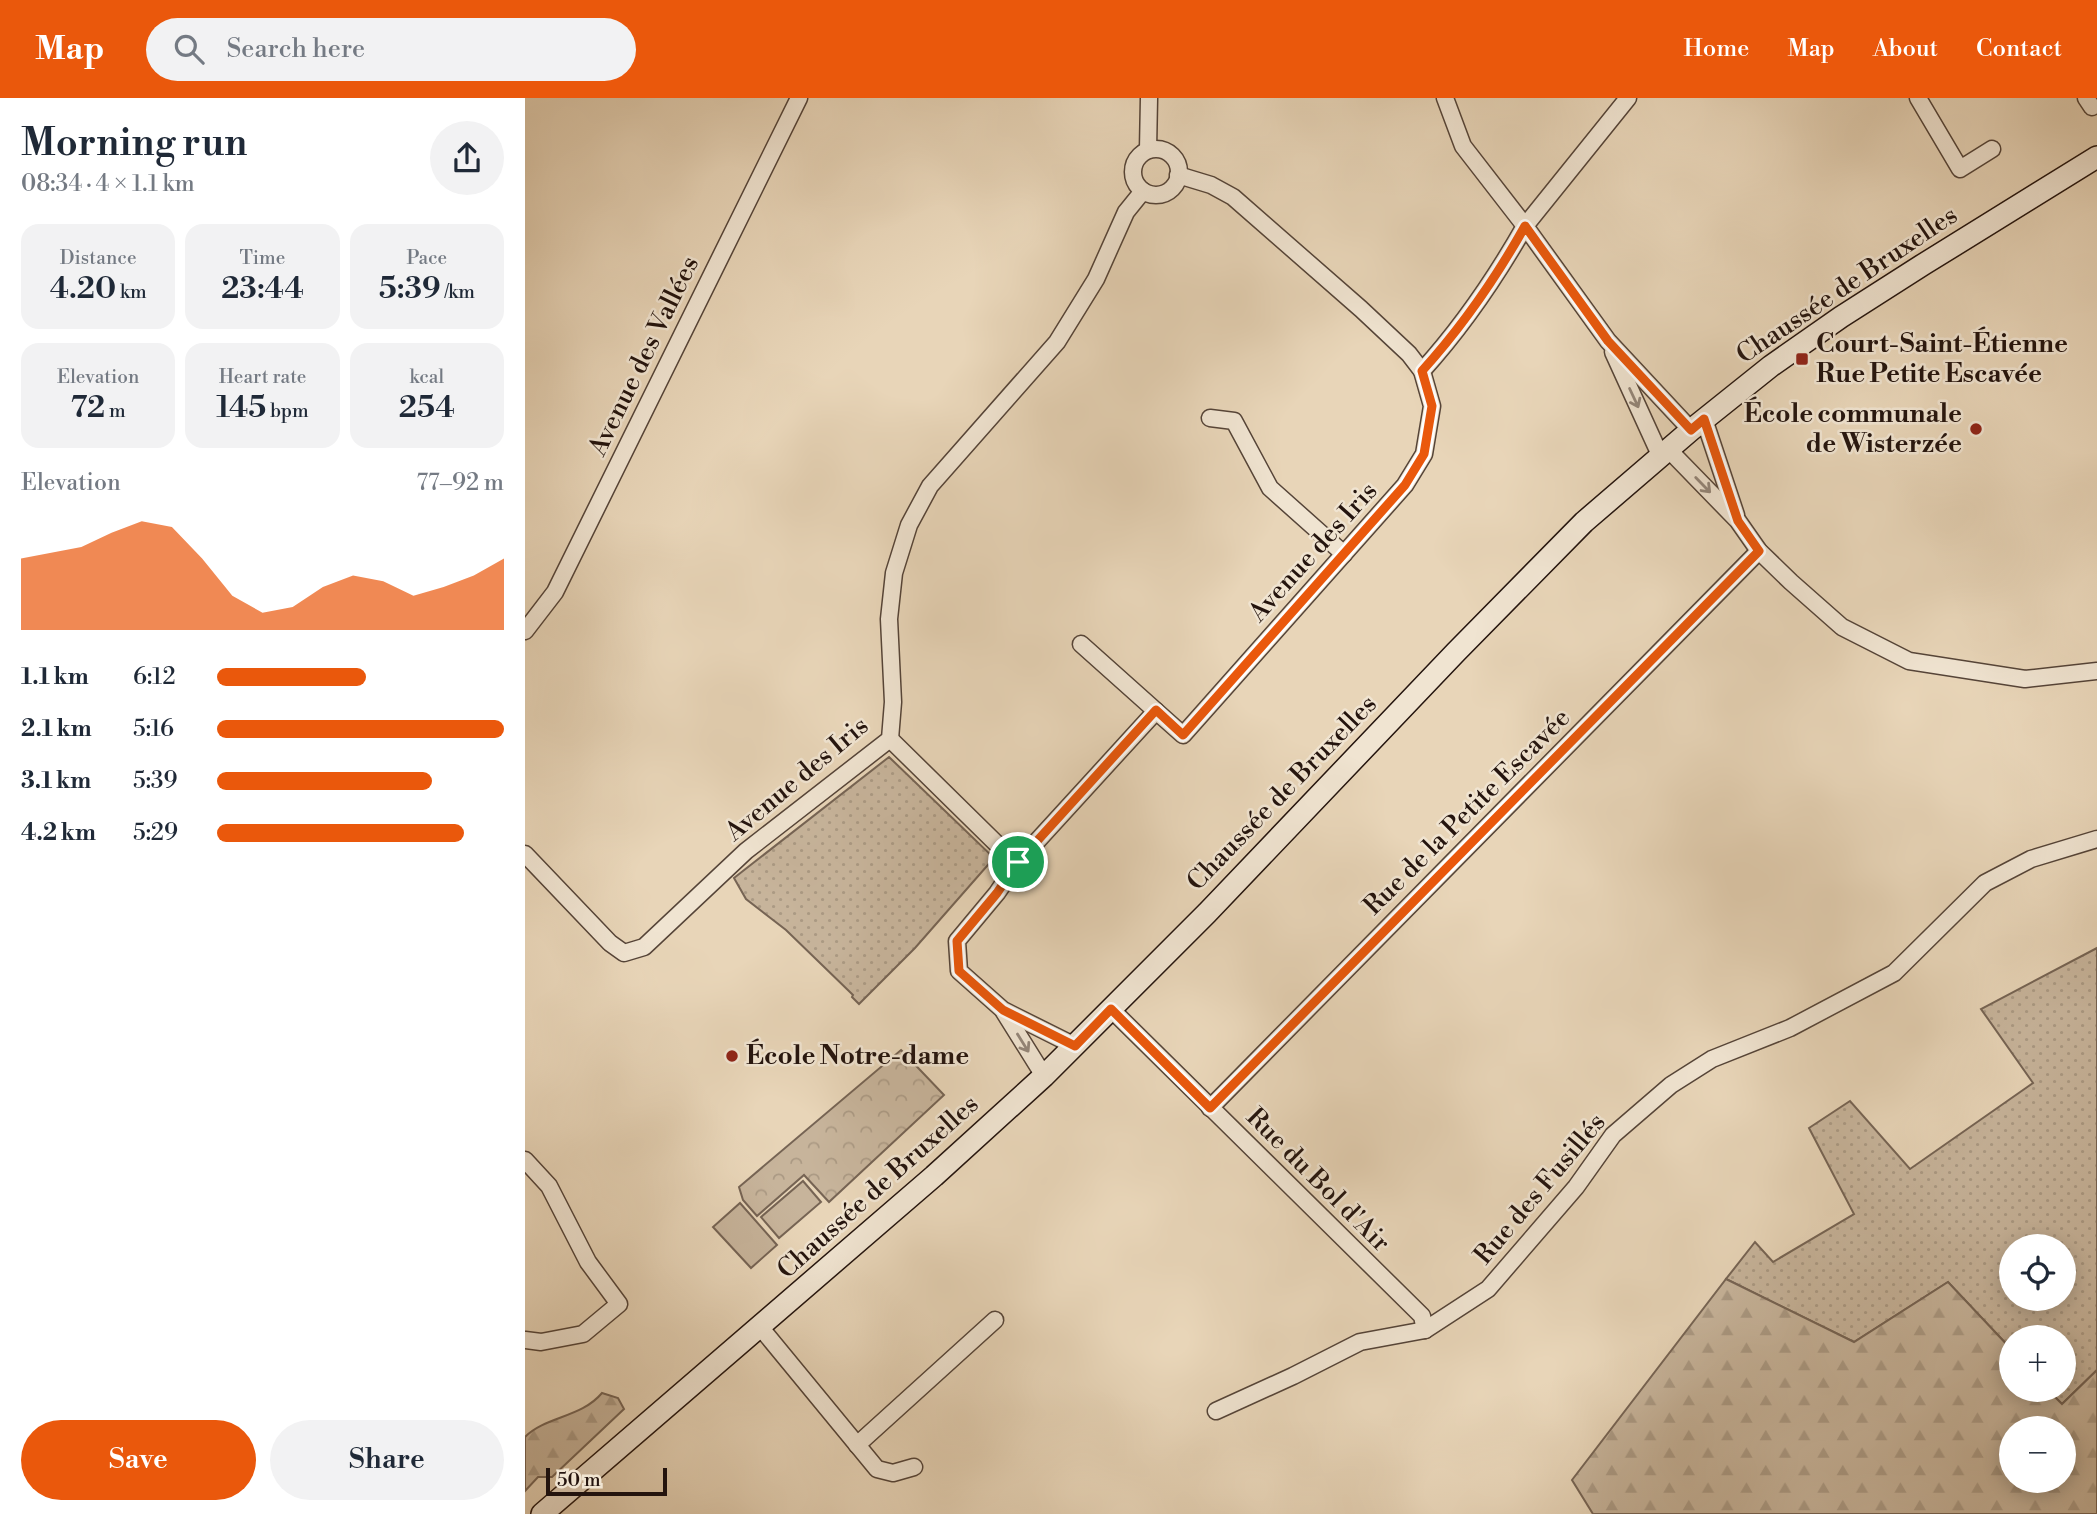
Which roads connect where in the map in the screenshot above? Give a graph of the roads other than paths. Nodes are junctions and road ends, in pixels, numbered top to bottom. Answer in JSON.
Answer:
{"nodes":[{"id":1,"x":799,"y":98,"type":"edge"},
{"id":2,"x":1149,"y":98,"type":"edge"},
{"id":3,"x":1445,"y":98,"type":"edge"},
{"id":4,"x":1628,"y":98,"type":"edge"},
{"id":5,"x":1918,"y":98,"type":"edge"},
{"id":6,"x":1992,"y":149,"type":"dead end"},
{"id":7,"x":1148,"y":150,"type":"junction"},
{"id":8,"x":2097,"y":157,"type":"edge"},
{"id":9,"x":1178,"y":175,"type":"junction"},
{"id":10,"x":1143,"y":191,"type":"junction"},
{"id":11,"x":1525,"y":226,"type":"junction"},
{"id":12,"x":1608,"y":341,"type":"junction"},
{"id":13,"x":1422,"y":371,"type":"junction"},
{"id":14,"x":1210,"y":418,"type":"dead end"},
{"id":15,"x":1698,"y":425,"type":"junction"},
{"id":16,"x":1664,"y":452,"type":"junction"},
{"id":17,"x":1738,"y":521,"type":"junction"},
{"id":18,"x":1759,"y":551,"type":"junction"},
{"id":19,"x":1344,"y":554,"type":"junction"},
{"id":20,"x":525,"y":631,"type":"edge"},
{"id":21,"x":1081,"y":643,"type":"dead end"},
{"id":22,"x":2097,"y":670,"type":"edge"},
{"id":23,"x":1156,"y":710,"type":"junction"},
{"id":24,"x":890,"y":739,"type":"junction"},
{"id":25,"x":2097,"y":839,"type":"edge"},
{"id":26,"x":525,"y":854,"type":"edge"},
{"id":27,"x":1018,"y":862,"type":"junction"},
{"id":28,"x":1111,"y":1009,"type":"junction"},
{"id":29,"x":1003,"y":1010,"type":"junction"},
{"id":30,"x":1075,"y":1046,"type":"junction"},
{"id":31,"x":1044,"y":1076,"type":"junction"},
{"id":32,"x":1210,"y":1108,"type":"junction"},
{"id":33,"x":525,"y":1160,"type":"edge"},
{"id":34,"x":995,"y":1320,"type":"dead end"},
{"id":35,"x":761,"y":1328,"type":"junction"},
{"id":36,"x":1425,"y":1330,"type":"junction"},
{"id":37,"x":525,"y":1340,"type":"edge"},
{"id":38,"x":1216,"y":1411,"type":"dead end"},
{"id":39,"x":857,"y":1445,"type":"junction"},
{"id":40,"x":913,"y":1467,"type":"dead end"},
{"id":41,"x":542,"y":1514,"type":"edge"}],
"edges":[{"from":1,"to":20,"type":"street","name":"Avenue des Vallées"},
{"from":2,"to":7,"type":"street"},
{"from":3,"to":11,"type":"street"},
{"from":4,"to":11,"type":"street"},
{"from":5,"to":6,"type":"street"},
{"from":7,"to":9,"type":"street"},
{"from":7,"to":10,"type":"street"},
{"from":8,"to":15,"type":"main road","name":"Chaussée de Bruxelles"},
{"from":9,"to":10,"type":"street"},
{"from":9,"to":13,"type":"street","name":"Avenue des Iris"},
{"from":10,"to":24,"type":"street","name":"Avenue des Iris"},
{"from":11,"to":12,"type":"street"},
{"from":11,"to":13,"type":"street"},
{"from":12,"to":15,"type":"street"},
{"from":12,"to":16,"type":"street","one_way":true},
{"from":13,"to":19,"type":"street","name":"Avenue des Iris"},
{"from":14,"to":19,"type":"street"},
{"from":15,"to":16,"type":"main road","name":"Chaussée de Bruxelles"},
{"from":15,"to":17,"type":"street"},
{"from":16,"to":17,"type":"street","one_way":true},
{"from":16,"to":28,"type":"main road","name":"Chaussée de Bruxelles"},
{"from":17,"to":18,"type":"street"},
{"from":18,"to":22,"type":"street"},
{"from":18,"to":32,"type":"street","name":"Rue de la Petite Escavée"},
{"from":19,"to":23,"type":"street","name":"Avenue des Iris"},
{"from":21,"to":23,"type":"street"},
{"from":23,"to":27,"type":"street"},
{"from":24,"to":26,"type":"street","name":"Avenue des Iris"},
{"from":24,"to":27,"type":"street"},
{"from":25,"to":36,"type":"street","name":"Rue des Fusillés"},
{"from":27,"to":29,"type":"street"},
{"from":28,"to":30,"type":"main road","name":"Chaussée de Bruxelles"},
{"from":28,"to":32,"type":"street","name":"Rue du Bol d'Air"},
{"from":29,"to":30,"type":"street"},
{"from":29,"to":31,"type":"street","one_way":true},
{"from":30,"to":31,"type":"main road","name":"Chaussée de Bruxelles"},
{"from":31,"to":35,"type":"main road","name":"Chaussée de Bruxelles"},
{"from":32,"to":36,"type":"street","name":"Rue du Bol d'Air"},
{"from":33,"to":37,"type":"street"},
{"from":34,"to":39,"type":"street"},
{"from":35,"to":39,"type":"street"},
{"from":35,"to":41,"type":"main road","name":"Chaussée de Bruxelles"},
{"from":36,"to":38,"type":"street","name":"Rue des Fusillés"},
{"from":39,"to":40,"type":"street"}]}
